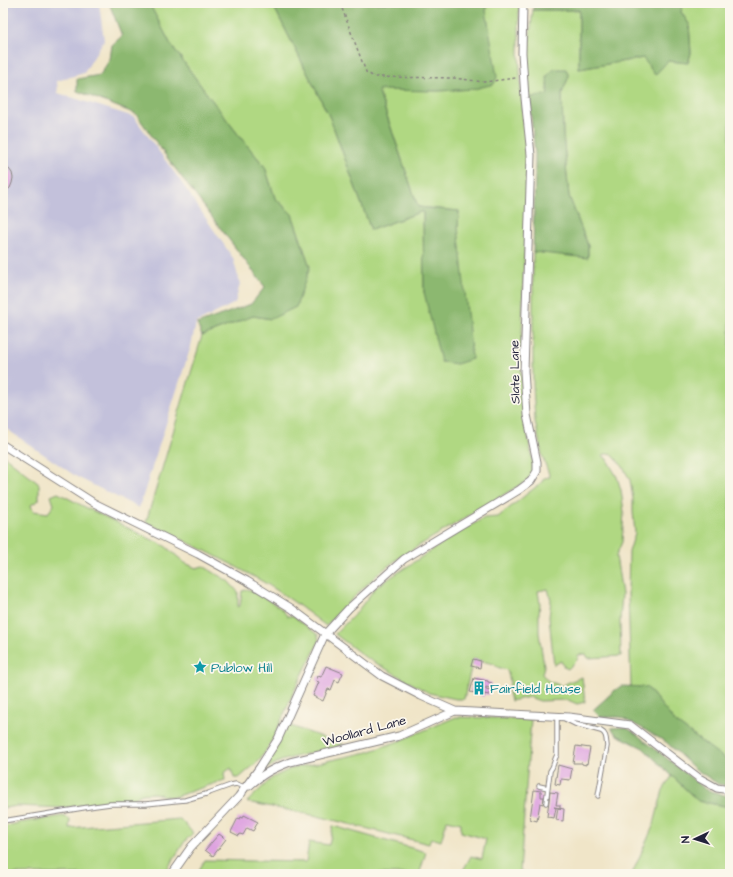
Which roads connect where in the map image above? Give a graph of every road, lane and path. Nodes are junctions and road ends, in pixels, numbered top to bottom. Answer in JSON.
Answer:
{"nodes":[{"id":1,"x":340,"y":3,"type":"edge"},
{"id":2,"x":523,"y":3,"type":"edge"},
{"id":3,"x":523,"y":77,"type":"junction"},
{"id":4,"x":3,"y":445,"type":"edge"},
{"id":5,"x":325,"y":634,"type":"junction"},
{"id":6,"x":455,"y":711,"type":"junction"},
{"id":7,"x":559,"y":716,"type":"junction"},
{"id":8,"x":539,"y":786,"type":"dead end"},
{"id":9,"x":245,"y":787,"type":"junction"},
{"id":10,"x":548,"y":788,"type":"junction"},
{"id":11,"x":730,"y":790,"type":"edge"},
{"id":12,"x":239,"y":796,"type":"junction"},
{"id":13,"x":598,"y":796,"type":"dead end"},
{"id":14,"x":546,"y":803,"type":"dead end"},
{"id":15,"x":3,"y":821,"type":"edge"},
{"id":16,"x":172,"y":874,"type":"edge"}],
"edges":[{"from":1,"to":3,"type":"path"},
{"from":2,"to":3,"type":"street","name":"Slate Lane"},
{"from":3,"to":5,"type":"street","name":"Slate Lane"},
{"from":4,"to":5,"type":"street"},
{"from":5,"to":6,"type":"street"},
{"from":5,"to":9,"type":"street"},
{"from":6,"to":7,"type":"street","name":"Woollard Lane"},
{"from":6,"to":12,"type":"street","name":"Woollard Lane"},
{"from":7,"to":10,"type":"lane"},
{"from":7,"to":11,"type":"street","name":"Woollard Lane"},
{"from":7,"to":13,"type":"lane"},
{"from":8,"to":10,"type":"lane"},
{"from":9,"to":12,"type":"street"},
{"from":9,"to":15,"type":"lane"},
{"from":10,"to":14,"type":"lane"},
{"from":12,"to":16,"type":"street","name":"Woollard Lane"}]}
